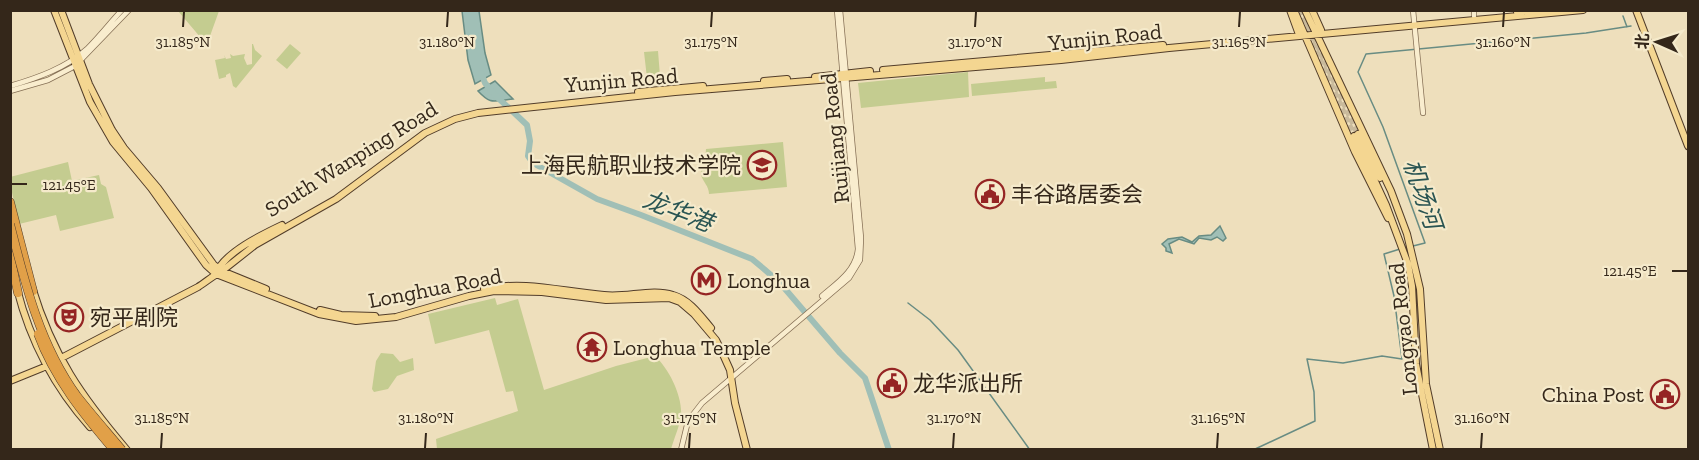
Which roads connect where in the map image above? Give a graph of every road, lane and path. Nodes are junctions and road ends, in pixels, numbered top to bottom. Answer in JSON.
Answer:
{"nodes":[{"id":1,"x":54,"y":10,"type":"edge"},
{"id":2,"x":61,"y":10,"type":"edge"},
{"id":3,"x":122,"y":10,"type":"edge"},
{"id":4,"x":129,"y":10,"type":"edge"},
{"id":5,"x":838,"y":10,"type":"edge"},
{"id":6,"x":1291,"y":10,"type":"edge"},
{"id":7,"x":1308,"y":10,"type":"edge"},
{"id":8,"x":1413,"y":10,"type":"edge"},
{"id":9,"x":1537,"y":10,"type":"edge"},
{"id":10,"x":1583,"y":10,"type":"edge"},
{"id":11,"x":1636,"y":10,"type":"edge"},
{"id":12,"x":1474,"y":14,"type":"edge"},
{"id":13,"x":1414,"y":24,"type":"junction"},
{"id":14,"x":1316,"y":29,"type":"junction"},
{"id":15,"x":1302,"y":33,"type":"junction"},
{"id":16,"x":76,"y":61,"type":"junction"},
{"id":17,"x":844,"y":76,"type":"junction"},
{"id":18,"x":10,"y":86,"type":"edge"},
{"id":19,"x":10,"y":91,"type":"edge"},
{"id":20,"x":522,"y":106,"type":"junction"},
{"id":21,"x":1423,"y":113,"type":"dead end"},
{"id":22,"x":1689,"y":146,"type":"edge"},
{"id":23,"x":10,"y":201,"type":"edge"},
{"id":24,"x":10,"y":215,"type":"edge"},
{"id":25,"x":10,"y":224,"type":"edge"},
{"id":26,"x":1394,"y":225,"type":"junction"},
{"id":27,"x":1406,"y":229,"type":"junction"},
{"id":28,"x":10,"y":240,"type":"edge"},
{"id":29,"x":11,"y":260,"type":"edge"},
{"id":30,"x":219,"y":271,"type":"junction"},
{"id":31,"x":852,"y":271,"type":"junction"},
{"id":32,"x":33,"y":291,"type":"junction"},
{"id":33,"x":18,"y":294,"type":"joint"},
{"id":34,"x":815,"y":305,"type":"junction"},
{"id":35,"x":59,"y":358,"type":"junction"},
{"id":36,"x":47,"y":365,"type":"junction"},
{"id":37,"x":733,"y":376,"type":"junction"},
{"id":38,"x":10,"y":381,"type":"edge"},
{"id":39,"x":113,"y":450,"type":"edge"},
{"id":40,"x":122,"y":450,"type":"edge"},
{"id":41,"x":127,"y":450,"type":"edge"},
{"id":42,"x":681,"y":450,"type":"edge"},
{"id":43,"x":749,"y":450,"type":"edge"},
{"id":44,"x":1433,"y":450,"type":"edge"},
{"id":45,"x":1440,"y":450,"type":"edge"}],
"edges":[{"from":1,"to":16,"type":"main road"},
{"from":2,"to":16,"type":"main road"},
{"from":3,"to":16,"type":"street"},
{"from":4,"to":16,"type":"street"},
{"from":5,"to":17,"type":"street","name":"Ruijiang Road"},
{"from":6,"to":15,"type":"main road"},
{"from":7,"to":14,"type":"main road","name":"Longyao Road"},
{"from":8,"to":13,"type":"street"},
{"from":9,"to":12,"type":"main road","name":"Yunjin Road"},
{"from":10,"to":13,"type":"main road","name":"Yunjin Road"},
{"from":11,"to":22,"type":"main road"},
{"from":12,"to":13,"type":"main road","name":"Yunjin Road"},
{"from":13,"to":14,"type":"main road","name":"Yunjin Road"},
{"from":13,"to":21,"type":"street"},
{"from":14,"to":15,"type":"main road","name":"Yunjin Road"},
{"from":14,"to":27,"type":"main road","name":"Longyao Road"},
{"from":15,"to":17,"type":"main road","name":"Yunjin Road"},
{"from":15,"to":26,"type":"main road"},
{"from":16,"to":18,"type":"street"},
{"from":16,"to":19,"type":"street"},
{"from":16,"to":30,"type":"main road","name":"Longhua Road"},
{"from":16,"to":30,"type":"main road","name":"Longhua Road"},
{"from":17,"to":20,"type":"main road","name":"Yunjin Road"},
{"from":17,"to":31,"type":"street","name":"Ruijiang Road"},
{"from":20,"to":30,"type":"main road","name":"South Wanping Road"},
{"from":20,"to":30,"type":"main road","name":"South Wanping Road"},
{"from":23,"to":32,"type":"highway"},
{"from":24,"to":32,"type":"main road"},
{"from":25,"to":40,"type":"highway","bridge":true},
{"from":26,"to":27,"type":"main road"},
{"from":26,"to":44,"type":"main road"},
{"from":27,"to":45,"type":"main road","name":"Longyao Road"},
{"from":28,"to":39,"type":"highway","bridge":true},
{"from":29,"to":33,"type":"highway"},
{"from":30,"to":35,"type":"main road","name":"South Wanping Road"},
{"from":30,"to":37,"type":"main road","name":"Longhua Road"},
{"from":31,"to":34,"type":"street"},
{"from":31,"to":34,"type":"street"},
{"from":32,"to":35,"type":"main road"},
{"from":33,"to":36,"type":"main road"},
{"from":34,"to":37,"type":"street"},
{"from":35,"to":36,"type":"main road","name":"South Wanping Road"},
{"from":35,"to":41,"type":"main road"},
{"from":36,"to":38,"type":"main road","name":"South Wanping Road"},
{"from":36,"to":39,"type":"main road"},
{"from":37,"to":42,"type":"street"},
{"from":37,"to":43,"type":"main road","name":"Longhua Road"}]}
